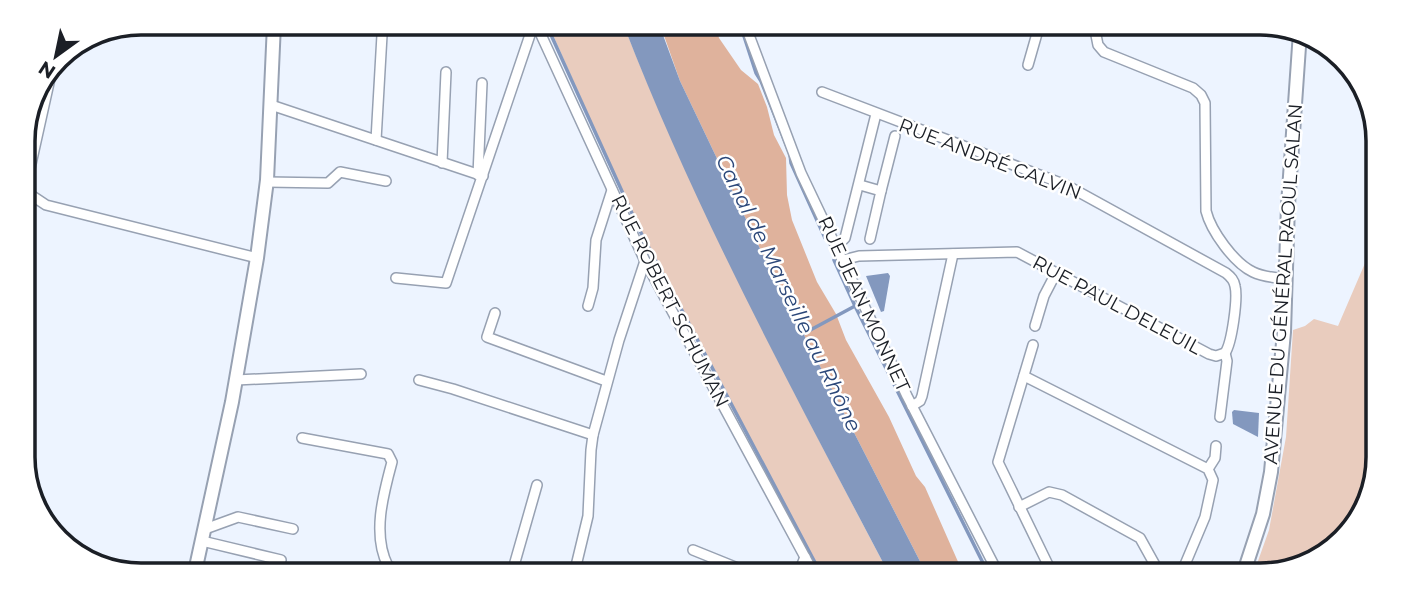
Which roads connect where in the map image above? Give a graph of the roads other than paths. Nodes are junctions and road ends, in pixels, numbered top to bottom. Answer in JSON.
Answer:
{"nodes":[{"id":1,"x":274,"y":35,"type":"edge"},
{"id":2,"x":532,"y":35,"type":"edge"},
{"id":3,"x":539,"y":35,"type":"edge"},
{"id":4,"x":749,"y":35,"type":"edge"},
{"id":5,"x":1037,"y":35,"type":"edge"},
{"id":6,"x":1096,"y":35,"type":"edge"},
{"id":7,"x":382,"y":36,"type":"dead end"},
{"id":8,"x":1299,"y":42,"type":"edge"},
{"id":9,"x":1028,"y":65,"type":"dead end"},
{"id":10,"x":446,"y":72,"type":"dead end"},
{"id":11,"x":482,"y":83,"type":"dead end"},
{"id":12,"x":47,"y":93,"type":"edge"},
{"id":13,"x":822,"y":93,"type":"dead end"},
{"id":14,"x":271,"y":106,"type":"junction"},
{"id":15,"x":876,"y":114,"type":"junction"},
{"id":16,"x":895,"y":136,"type":"dead end"},
{"id":17,"x":376,"y":141,"type":"junction"},
{"id":18,"x":35,"y":143,"type":"edge"},
{"id":19,"x":443,"y":163,"type":"junction"},
{"id":20,"x":480,"y":175,"type":"junction"},
{"id":21,"x":386,"y":181,"type":"dead end"},
{"id":22,"x":267,"y":182,"type":"junction"},
{"id":23,"x":860,"y":185,"type":"junction"},
{"id":24,"x":612,"y":190,"type":"junction"},
{"id":25,"x":881,"y":191,"type":"junction"},
{"id":26,"x":35,"y":198,"type":"edge"},
{"id":27,"x":870,"y":239,"type":"dead end"},
{"id":28,"x":836,"y":247,"type":"junction"},
{"id":29,"x":953,"y":254,"type":"junction"},
{"id":30,"x":257,"y":258,"type":"junction"},
{"id":31,"x":843,"y":260,"type":"junction"},
{"id":32,"x":645,"y":261,"type":"junction"},
{"id":33,"x":1056,"y":272,"type":"junction"},
{"id":34,"x":396,"y":278,"type":"dead end"},
{"id":35,"x":1286,"y":279,"type":"junction"},
{"id":36,"x":588,"y":306,"type":"dead end"},
{"id":37,"x":495,"y":313,"type":"dead end"},
{"id":38,"x":1035,"y":326,"type":"dead end"},
{"id":39,"x":1033,"y":345,"type":"dead end"},
{"id":40,"x":1225,"y":353,"type":"junction"},
{"id":41,"x":361,"y":374,"type":"dead end"},
{"id":42,"x":1024,"y":376,"type":"junction"},
{"id":43,"x":236,"y":380,"type":"junction"},
{"id":44,"x":419,"y":380,"type":"dead end"},
{"id":45,"x":606,"y":381,"type":"junction"},
{"id":46,"x":912,"y":406,"type":"junction"},
{"id":47,"x":1220,"y":417,"type":"dead end"},
{"id":48,"x":593,"y":435,"type":"junction"},
{"id":49,"x":302,"y":438,"type":"dead end"},
{"id":50,"x":1216,"y":446,"type":"dead end"},
{"id":51,"x":1208,"y":469,"type":"junction"},
{"id":52,"x":537,"y":485,"type":"dead end"},
{"id":53,"x":1019,"y":507,"type":"junction"},
{"id":54,"x":293,"y":529,"type":"dead end"},
{"id":55,"x":204,"y":535,"type":"junction"},
{"id":56,"x":692,"y":550,"type":"dead end"},
{"id":57,"x":805,"y":557,"type":"junction"},
{"id":58,"x":281,"y":560,"type":"dead end"},
{"id":59,"x":197,"y":563,"type":"edge"},
{"id":60,"x":386,"y":563,"type":"edge"},
{"id":61,"x":515,"y":563,"type":"edge"},
{"id":62,"x":577,"y":563,"type":"edge"},
{"id":63,"x":725,"y":563,"type":"edge"},
{"id":64,"x":803,"y":563,"type":"edge"},
{"id":65,"x":808,"y":563,"type":"edge"},
{"id":66,"x":993,"y":563,"type":"edge"},
{"id":67,"x":1047,"y":563,"type":"edge"},
{"id":68,"x":1154,"y":563,"type":"edge"},
{"id":69,"x":1186,"y":563,"type":"edge"},
{"id":70,"x":1247,"y":563,"type":"edge"}],
"edges":[{"from":1,"to":14,"type":"main road"},
{"from":2,"to":20,"type":"street"},
{"from":3,"to":24,"type":"street","name":"RUE ROBERT SCHUMAN"},
{"from":4,"to":28,"type":"street","name":"RUE JEAN MONNET"},
{"from":5,"to":9,"type":"street"},
{"from":6,"to":35,"type":"street"},
{"from":7,"to":17,"type":"street"},
{"from":8,"to":35,"type":"main road","name":"AVENUE DU GÉNÉRAL RAOUL SALAN"},
{"from":10,"to":19,"type":"street"},
{"from":11,"to":20,"type":"street"},
{"from":12,"to":18,"type":"street"},
{"from":13,"to":15,"type":"street"},
{"from":14,"to":17,"type":"street"},
{"from":14,"to":22,"type":"main road"},
{"from":15,"to":23,"type":"street","name":"RUE ANDRÉ CALVIN"},
{"from":15,"to":40,"type":"street","name":"RUE ANDRÉ CALVIN"},
{"from":16,"to":25,"type":"street"},
{"from":17,"to":19,"type":"street"},
{"from":19,"to":20,"type":"street"},
{"from":20,"to":34,"type":"street"},
{"from":21,"to":22,"type":"street"},
{"from":22,"to":30,"type":"main road"},
{"from":23,"to":25,"type":"street"},
{"from":23,"to":28,"type":"street","name":"RUE ANDRÉ CALVIN"},
{"from":24,"to":32,"type":"street","name":"RUE ROBERT SCHUMAN"},
{"from":24,"to":36,"type":"street"},
{"from":25,"to":27,"type":"street"},
{"from":26,"to":30,"type":"street"},
{"from":28,"to":31,"type":"street","name":"RUE JEAN MONNET"},
{"from":29,"to":31,"type":"street","name":"RUE PAUL DELEUIL"},
{"from":29,"to":33,"type":"street","name":"RUE PAUL DELEUIL"},
{"from":29,"to":46,"type":"street"},
{"from":30,"to":43,"type":"main road"},
{"from":31,"to":46,"type":"street","name":"RUE JEAN MONNET"},
{"from":32,"to":45,"type":"street"},
{"from":32,"to":57,"type":"street","name":"RUE ROBERT SCHUMAN"},
{"from":33,"to":38,"type":"street"},
{"from":33,"to":40,"type":"street","name":"RUE PAUL DELEUIL"},
{"from":35,"to":70,"type":"main road","name":"AVENUE DU GÉNÉRAL RAOUL SALAN"},
{"from":37,"to":45,"type":"street"},
{"from":39,"to":42,"type":"street"},
{"from":40,"to":47,"type":"street","name":"RUE ANDRÉ CALVIN"},
{"from":41,"to":43,"type":"street"},
{"from":42,"to":51,"type":"street"},
{"from":42,"to":53,"type":"street"},
{"from":43,"to":55,"type":"main road"},
{"from":44,"to":48,"type":"street"},
{"from":45,"to":48,"type":"street"},
{"from":46,"to":66,"type":"street","name":"RUE JEAN MONNET"},
{"from":48,"to":62,"type":"street"},
{"from":49,"to":60,"type":"street"},
{"from":50,"to":51,"type":"street"},
{"from":51,"to":69,"type":"street"},
{"from":52,"to":61,"type":"street"},
{"from":53,"to":67,"type":"street"},
{"from":53,"to":68,"type":"street"},
{"from":54,"to":55,"type":"street"},
{"from":55,"to":58,"type":"street"},
{"from":55,"to":59,"type":"main road"},
{"from":56,"to":63,"type":"street"},
{"from":57,"to":64,"type":"street"},
{"from":57,"to":65,"type":"street","name":"RUE ROBERT SCHUMAN"}]}
